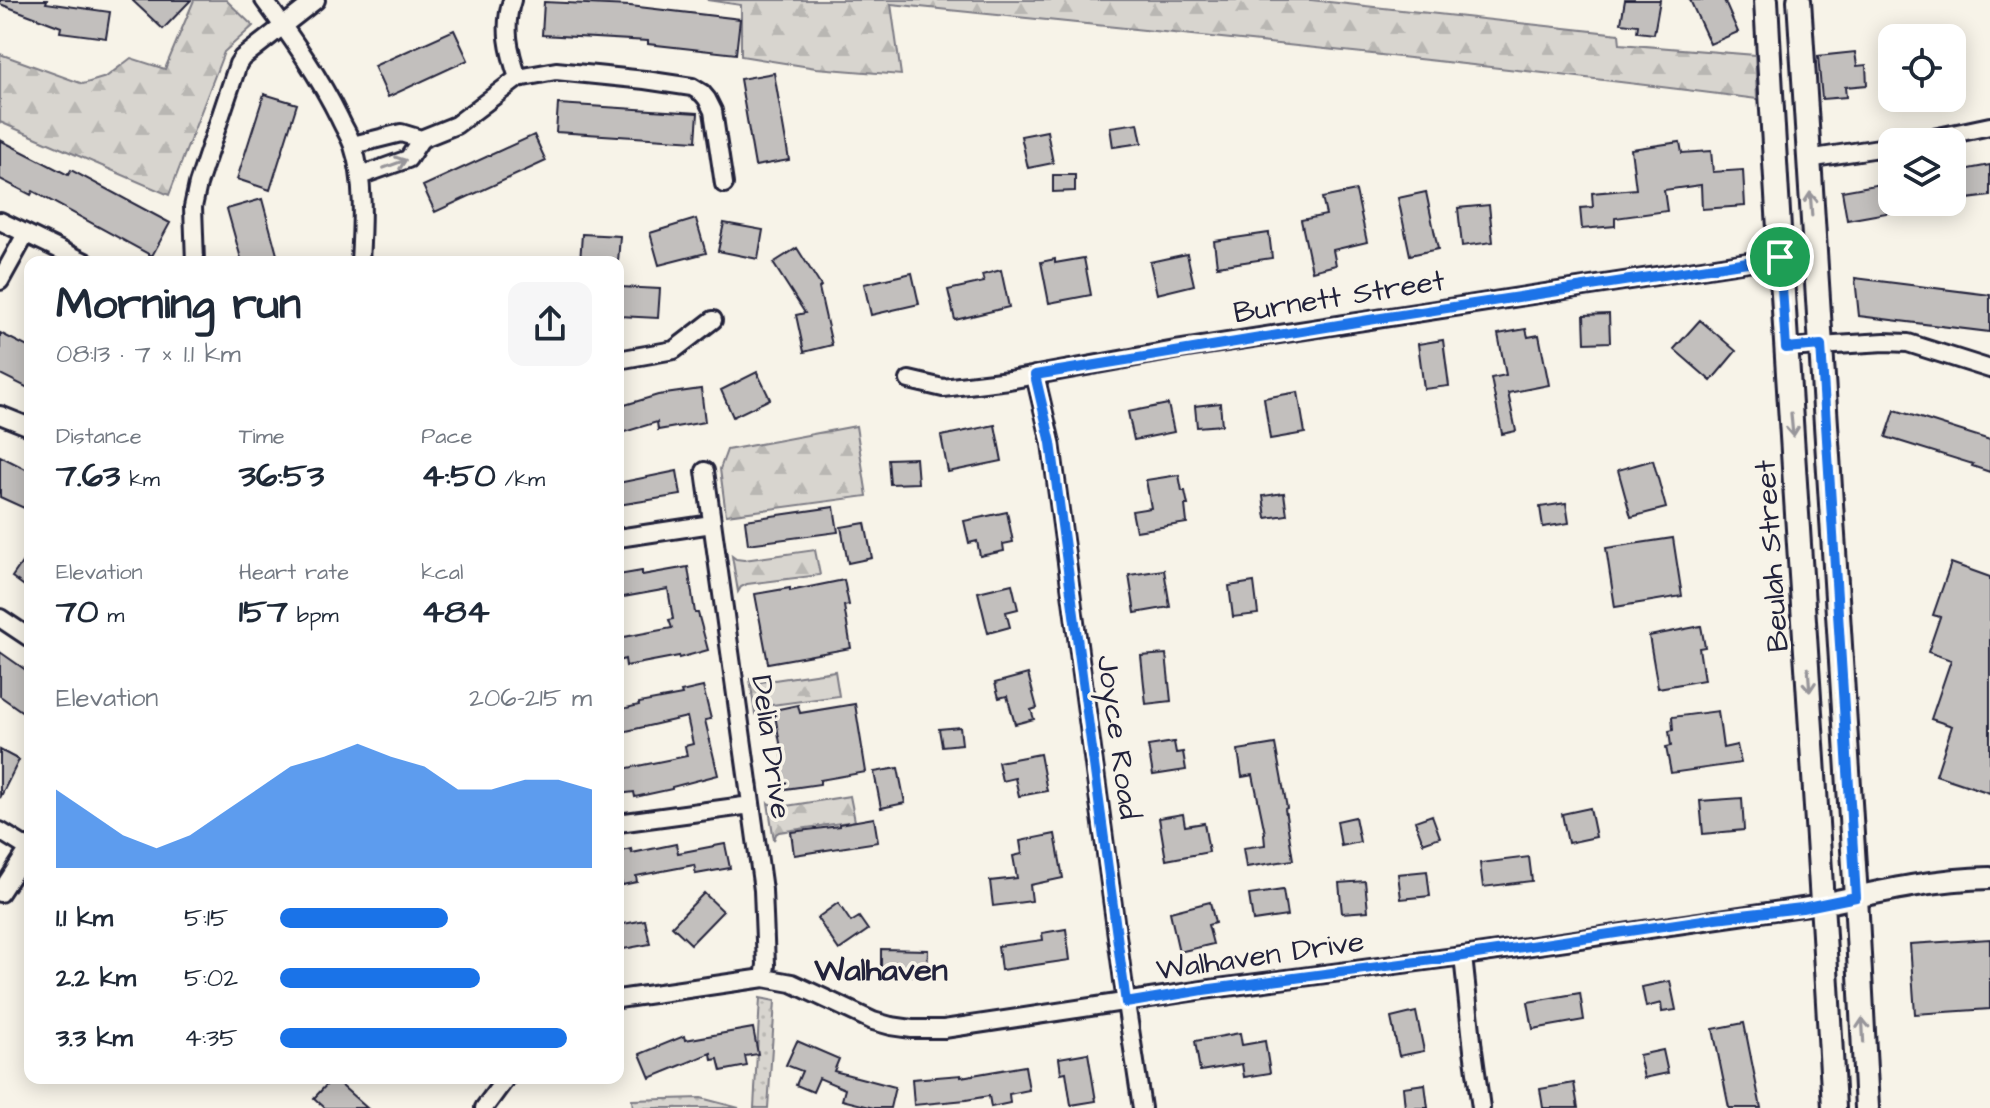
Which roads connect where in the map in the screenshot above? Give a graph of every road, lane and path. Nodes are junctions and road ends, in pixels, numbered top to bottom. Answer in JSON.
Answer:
{"nodes":[{"id":1,"x":264,"y":0,"type":"edge"},
{"id":2,"x":316,"y":0,"type":"edge"},
{"id":3,"x":512,"y":0,"type":"edge"},
{"id":4,"x":1766,"y":0,"type":"edge"},
{"id":5,"x":1799,"y":0,"type":"edge"},
{"id":6,"x":284,"y":26,"type":"junction"},
{"id":7,"x":518,"y":78,"type":"junction"},
{"id":8,"x":1990,"y":126,"type":"edge"},
{"id":9,"x":1966,"y":131,"type":"edge"},
{"id":10,"x":421,"y":139,"type":"junction"},
{"id":11,"x":353,"y":145,"type":"junction"},
{"id":12,"x":1878,"y":148,"type":"edge"},
{"id":13,"x":1808,"y":159,"type":"junction"},
{"id":14,"x":360,"y":176,"type":"junction"},
{"id":15,"x":724,"y":184,"type":"dead end"},
{"id":16,"x":0,"y":221,"type":"edge"},
{"id":17,"x":26,"y":234,"type":"junction"},
{"id":18,"x":72,"y":256,"type":"edge"},
{"id":19,"x":195,"y":256,"type":"edge"},
{"id":20,"x":360,"y":256,"type":"edge"},
{"id":21,"x":1780,"y":257,"type":"junction"},
{"id":22,"x":0,"y":281,"type":"edge"},
{"id":23,"x":713,"y":320,"type":"dead end"},
{"id":24,"x":1821,"y":345,"type":"junction"},
{"id":25,"x":1786,"y":348,"type":"junction"},
{"id":26,"x":624,"y":359,"type":"edge"},
{"id":27,"x":1990,"y":369,"type":"edge"},
{"id":28,"x":1035,"y":375,"type":"junction"},
{"id":29,"x":909,"y":380,"type":"dead end"},
{"id":30,"x":0,"y":415,"type":"edge"},
{"id":31,"x":24,"y":425,"type":"edge"},
{"id":32,"x":705,"y":471,"type":"dead end"},
{"id":33,"x":712,"y":524,"type":"junction"},
{"id":34,"x":624,"y":537,"type":"edge"},
{"id":35,"x":0,"y":618,"type":"edge"},
{"id":36,"x":24,"y":634,"type":"edge"},
{"id":37,"x":751,"y":805,"type":"junction"},
{"id":38,"x":624,"y":822,"type":"edge"},
{"id":39,"x":0,"y":831,"type":"edge"},
{"id":40,"x":24,"y":845,"type":"edge"},
{"id":41,"x":24,"y":856,"type":"edge"},
{"id":42,"x":1990,"y":878,"type":"edge"},
{"id":43,"x":0,"y":893,"type":"edge"},
{"id":44,"x":1856,"y":897,"type":"junction"},
{"id":45,"x":1823,"y":904,"type":"junction"},
{"id":46,"x":1463,"y":956,"type":"junction"},
{"id":47,"x":764,"y":978,"type":"junction"},
{"id":48,"x":624,"y":998,"type":"edge"},
{"id":49,"x":1126,"y":1003,"type":"junction"},
{"id":50,"x":502,"y":1084,"type":"edge"},
{"id":51,"x":484,"y":1108,"type":"edge"},
{"id":52,"x":1142,"y":1108,"type":"edge"},
{"id":53,"x":1481,"y":1108,"type":"edge"},
{"id":54,"x":1834,"y":1108,"type":"edge"},
{"id":55,"x":1867,"y":1108,"type":"edge"}],
"edges":[{"from":1,"to":6,"type":"street"},
{"from":2,"to":6,"type":"street"},
{"from":3,"to":7,"type":"street"},
{"from":4,"to":21,"type":"main road","name":"Beulah Street"},
{"from":5,"to":13,"type":"main road","name":"Beulah Street"},
{"from":6,"to":11,"type":"street"},
{"from":6,"to":19,"type":"street"},
{"from":7,"to":10,"type":"street"},
{"from":7,"to":15,"type":"street"},
{"from":8,"to":9,"type":"street"},
{"from":10,"to":11,"type":"street"},
{"from":14,"to":10,"type":"street","one_way":true},
{"from":11,"to":14,"type":"street"},
{"from":12,"to":13,"type":"street"},
{"from":24,"to":13,"type":"main road","name":"Beulah Street","one_way":true},
{"from":14,"to":20,"type":"street"},
{"from":16,"to":17,"type":"street"},
{"from":17,"to":18,"type":"street"},
{"from":17,"to":22,"type":"street"},
{"from":21,"to":25,"type":"main road","name":"Beulah Street"},
{"from":21,"to":28,"type":"street","name":"Burnett Street"},
{"from":23,"to":26,"type":"street"},
{"from":24,"to":25,"type":"street"},
{"from":24,"to":27,"type":"street"},
{"from":24,"to":44,"type":"main road","name":"Beulah Street"},
{"from":25,"to":45,"type":"main road","name":"Beulah Street","one_way":true},
{"from":28,"to":29,"type":"street","name":"Burnett Street"},
{"from":28,"to":49,"type":"street","name":"Joyce Road"},
{"from":30,"to":31,"type":"street"},
{"from":32,"to":33,"type":"street","name":"Delia Drive"},
{"from":33,"to":34,"type":"street"},
{"from":33,"to":37,"type":"street","name":"Delia Drive"},
{"from":35,"to":36,"type":"street"},
{"from":37,"to":38,"type":"street"},
{"from":37,"to":47,"type":"street","name":"Delia Drive"},
{"from":39,"to":40,"type":"street"},
{"from":41,"to":43,"type":"street"},
{"from":42,"to":44,"type":"street"},
{"from":44,"to":45,"type":"street"},
{"from":55,"to":44,"type":"main road","name":"Beulah Street","one_way":true},
{"from":45,"to":46,"type":"street","name":"Walhaven Drive"},
{"from":45,"to":54,"type":"main road","name":"Beulah Street"},
{"from":46,"to":49,"type":"street","name":"Walhaven Drive"},
{"from":46,"to":53,"type":"street"},
{"from":47,"to":48,"type":"street","name":"Walhaven Drive"},
{"from":47,"to":49,"type":"street","name":"Walhaven Drive"},
{"from":49,"to":52,"type":"street","name":"Joyce Road"},
{"from":50,"to":51,"type":"street"}]}
